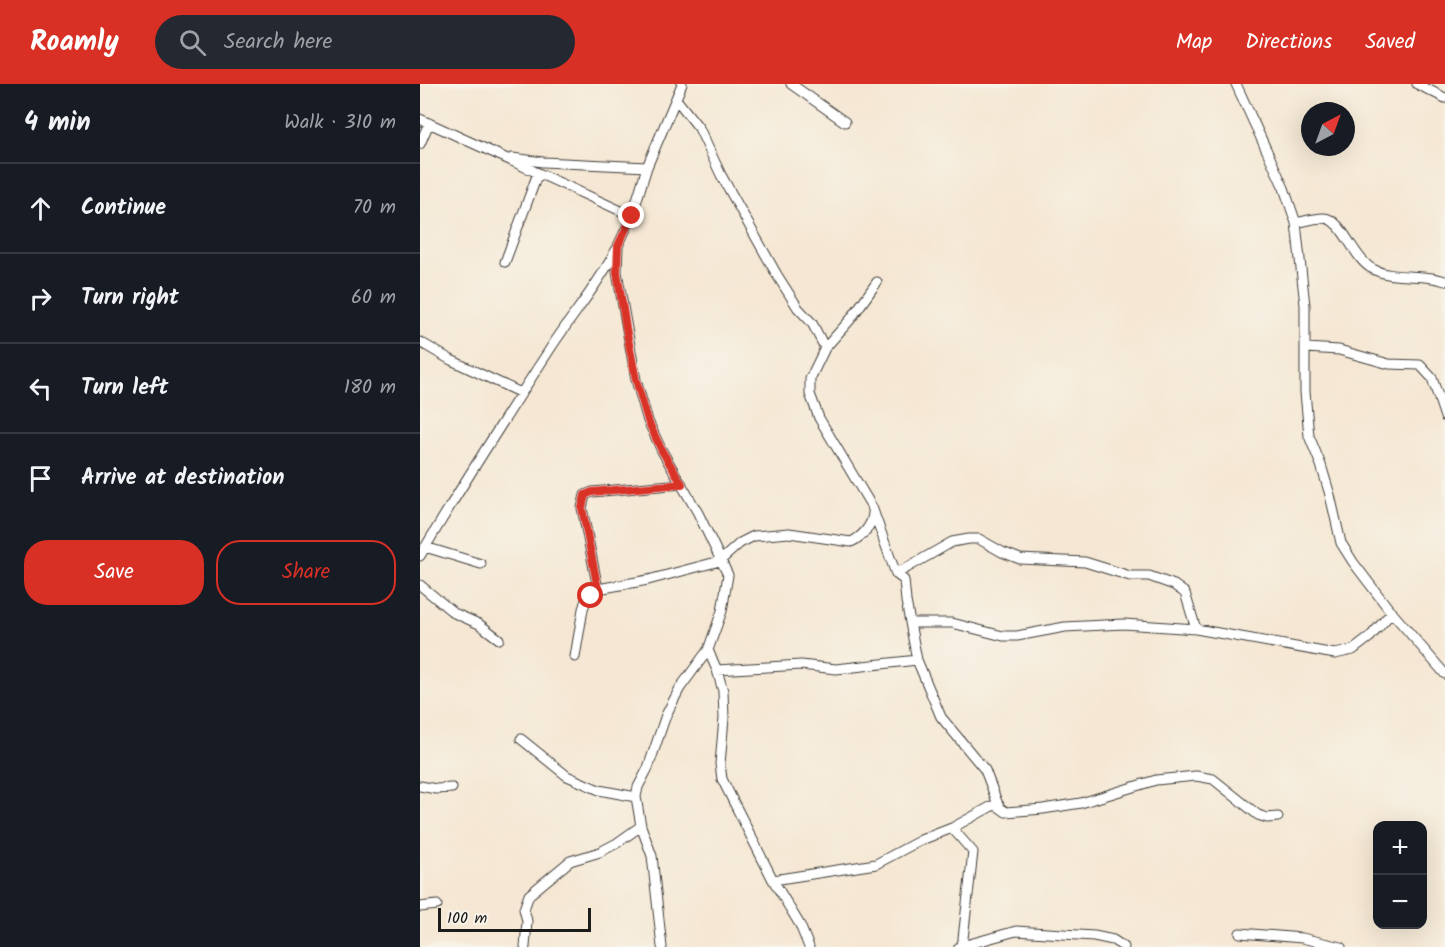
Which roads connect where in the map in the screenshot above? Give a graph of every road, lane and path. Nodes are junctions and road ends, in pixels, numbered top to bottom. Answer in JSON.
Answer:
{"nodes":[{"id":1,"x":682,"y":84,"type":"edge"},
{"id":2,"x":791,"y":84,"type":"edge"},
{"id":3,"x":1236,"y":84,"type":"edge"},
{"id":4,"x":1417,"y":84,"type":"edge"},
{"id":5,"x":1445,"y":98,"type":"edge"},
{"id":6,"x":676,"y":99,"type":"junction"},
{"id":7,"x":424,"y":121,"type":"edge"},
{"id":8,"x":845,"y":122,"type":"dead end"},
{"id":9,"x":420,"y":144,"type":"edge"},
{"id":10,"x":500,"y":156,"type":"junction"},
{"id":11,"x":647,"y":167,"type":"junction"},
{"id":12,"x":538,"y":173,"type":"junction"},
{"id":13,"x":632,"y":216,"type":"junction"},
{"id":14,"x":1296,"y":223,"type":"junction"},
{"id":15,"x":618,"y":246,"type":"junction"},
{"id":16,"x":505,"y":262,"type":"dead end"},
{"id":17,"x":1445,"y":281,"type":"edge"},
{"id":18,"x":877,"y":282,"type":"dead end"},
{"id":19,"x":420,"y":342,"type":"edge"},
{"id":20,"x":825,"y":348,"type":"junction"},
{"id":21,"x":1306,"y":348,"type":"junction"},
{"id":22,"x":521,"y":393,"type":"junction"},
{"id":23,"x":1445,"y":417,"type":"edge"},
{"id":24,"x":682,"y":484,"type":"junction"},
{"id":25,"x":872,"y":507,"type":"junction"},
{"id":26,"x":426,"y":547,"type":"junction"},
{"id":27,"x":420,"y":556,"type":"edge"},
{"id":28,"x":720,"y":561,"type":"junction"},
{"id":29,"x":481,"y":564,"type":"dead end"},
{"id":30,"x":896,"y":574,"type":"junction"},
{"id":31,"x":420,"y":585,"type":"edge"},
{"id":32,"x":598,"y":589,"type":"junction"},
{"id":33,"x":1392,"y":612,"type":"junction"},
{"id":34,"x":911,"y":623,"type":"junction"},
{"id":35,"x":1196,"y":629,"type":"junction"},
{"id":36,"x":499,"y":639,"type":"dead end"},
{"id":37,"x":708,"y":650,"type":"junction"},
{"id":38,"x":575,"y":657,"type":"dead end"},
{"id":39,"x":917,"y":660,"type":"junction"},
{"id":40,"x":717,"y":670,"type":"junction"},
{"id":41,"x":1445,"y":675,"type":"edge"},
{"id":42,"x":521,"y":739,"type":"dead end"},
{"id":43,"x":420,"y":786,"type":"edge"},
{"id":44,"x":452,"y":788,"type":"dead end"},
{"id":45,"x":636,"y":797,"type":"junction"},
{"id":46,"x":999,"y":805,"type":"junction"},
{"id":47,"x":1278,"y":817,"type":"dead end"},
{"id":48,"x":641,"y":826,"type":"junction"},
{"id":49,"x":952,"y":828,"type":"junction"},
{"id":50,"x":773,"y":880,"type":"junction"},
{"id":51,"x":437,"y":905,"type":"dead end"},
{"id":52,"x":420,"y":907,"type":"edge"},
{"id":53,"x":1240,"y":933,"type":"dead end"},
{"id":54,"x":525,"y":947,"type":"edge"},
{"id":55,"x":662,"y":947,"type":"edge"},
{"id":56,"x":809,"y":947,"type":"edge"},
{"id":57,"x":960,"y":947,"type":"edge"},
{"id":58,"x":1124,"y":947,"type":"edge"},
{"id":59,"x":1341,"y":947,"type":"edge"}],
"edges":[{"from":1,"to":6,"type":"street"},
{"from":2,"to":8,"type":"street"},
{"from":3,"to":14,"type":"street"},
{"from":4,"to":5,"type":"street"},
{"from":6,"to":11,"type":"street"},
{"from":6,"to":20,"type":"street"},
{"from":7,"to":9,"type":"street"},
{"from":7,"to":10,"type":"street"},
{"from":10,"to":11,"type":"street"},
{"from":10,"to":12,"type":"street"},
{"from":11,"to":13,"type":"street"},
{"from":12,"to":13,"type":"street"},
{"from":12,"to":16,"type":"street"},
{"from":13,"to":15,"type":"street"},
{"from":14,"to":17,"type":"street"},
{"from":14,"to":21,"type":"street"},
{"from":15,"to":22,"type":"street"},
{"from":15,"to":24,"type":"street"},
{"from":18,"to":20,"type":"street"},
{"from":19,"to":22,"type":"street"},
{"from":20,"to":25,"type":"street"},
{"from":21,"to":23,"type":"street"},
{"from":21,"to":33,"type":"street"},
{"from":22,"to":26,"type":"street"},
{"from":24,"to":28,"type":"street"},
{"from":24,"to":32,"type":"street"},
{"from":25,"to":28,"type":"street"},
{"from":25,"to":30,"type":"street"},
{"from":26,"to":27,"type":"street"},
{"from":26,"to":29,"type":"street"},
{"from":28,"to":32,"type":"street"},
{"from":28,"to":37,"type":"street"},
{"from":30,"to":34,"type":"street"},
{"from":30,"to":35,"type":"street"},
{"from":31,"to":36,"type":"street"},
{"from":32,"to":38,"type":"street"},
{"from":33,"to":35,"type":"street"},
{"from":33,"to":41,"type":"street"},
{"from":34,"to":35,"type":"street"},
{"from":34,"to":39,"type":"street"},
{"from":37,"to":40,"type":"street"},
{"from":37,"to":45,"type":"street"},
{"from":39,"to":40,"type":"street"},
{"from":39,"to":46,"type":"street"},
{"from":40,"to":50,"type":"street"},
{"from":42,"to":45,"type":"street"},
{"from":43,"to":44,"type":"street"},
{"from":45,"to":48,"type":"street"},
{"from":46,"to":47,"type":"street"},
{"from":46,"to":49,"type":"street"},
{"from":48,"to":54,"type":"street"},
{"from":48,"to":55,"type":"street"},
{"from":49,"to":50,"type":"street"},
{"from":49,"to":57,"type":"street"},
{"from":50,"to":56,"type":"street"},
{"from":51,"to":52,"type":"street"},
{"from":53,"to":59,"type":"street"},
{"from":57,"to":58,"type":"street"}]}
